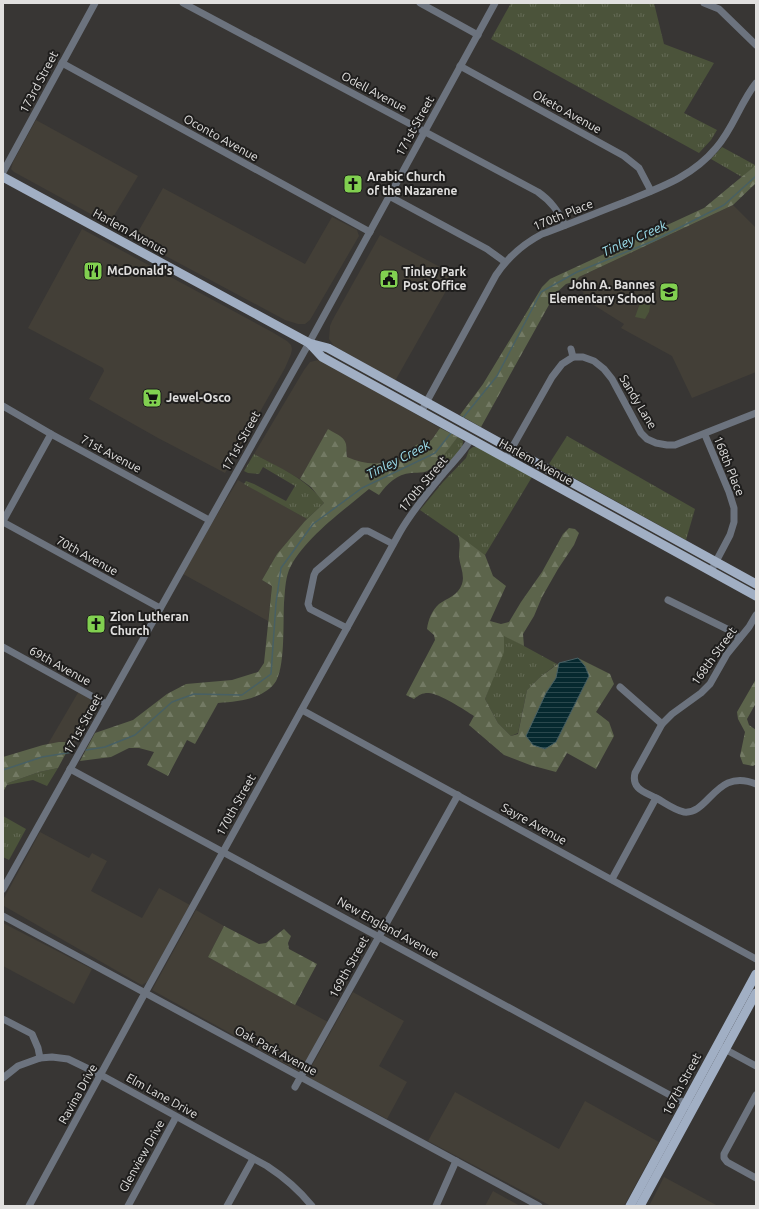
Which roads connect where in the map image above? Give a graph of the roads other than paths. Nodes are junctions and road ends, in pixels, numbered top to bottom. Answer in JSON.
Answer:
{"nodes":[{"id":1,"x":95,"y":3,"type":"edge"},
{"id":2,"x":183,"y":3,"type":"edge"},
{"id":3,"x":420,"y":3,"type":"edge"},
{"id":4,"x":495,"y":3,"type":"edge"},
{"id":5,"x":704,"y":3,"type":"edge"},
{"id":6,"x":478,"y":35,"type":"junction"},
{"id":7,"x":756,"y":45,"type":"edge"},
{"id":8,"x":62,"y":63,"type":"junction"},
{"id":9,"x":460,"y":66,"type":"junction"},
{"id":10,"x":756,"y":83,"type":"edge"},
{"id":11,"x":424,"y":132,"type":"junction"},
{"id":12,"x":3,"y":172,"type":"edge"},
{"id":13,"x":3,"y":177,"type":"edge"},
{"id":14,"x":651,"y":191,"type":"junction"},
{"id":15,"x":389,"y":196,"type":"junction"},
{"id":16,"x":564,"y":225,"type":"junction"},
{"id":17,"x":370,"y":232,"type":"junction"},
{"id":18,"x":505,"y":262,"type":"junction"},
{"id":19,"x":308,"y":344,"type":"junction"},
{"id":20,"x":571,"y":349,"type":"dead end"},
{"id":21,"x":573,"y":357,"type":"junction"},
{"id":22,"x":426,"y":402,"type":"junction"},
{"id":23,"x":3,"y":406,"type":"edge"},
{"id":24,"x":421,"y":412,"type":"junction"},
{"id":25,"x":756,"y":413,"type":"edge"},
{"id":26,"x":51,"y":434,"type":"junction"},
{"id":27,"x":704,"y":434,"type":"junction"},
{"id":28,"x":471,"y":439,"type":"junction"},
{"id":29,"x":511,"y":448,"type":"junction"},
{"id":30,"x":506,"y":458,"type":"junction"},
{"id":31,"x":210,"y":520,"type":"junction"},
{"id":32,"x":3,"y":521,"type":"edge"},
{"id":33,"x":393,"y":544,"type":"junction"},
{"id":34,"x":716,"y":561,"type":"junction"},
{"id":35,"x":711,"y":571,"type":"junction"},
{"id":36,"x":756,"y":584,"type":"edge"},
{"id":37,"x":756,"y":596,"type":"edge"},
{"id":38,"x":668,"y":600,"type":"dead end"},
{"id":39,"x":160,"y":608,"type":"junction"},
{"id":40,"x":756,"y":615,"type":"edge"},
{"id":41,"x":347,"y":628,"type":"junction"},
{"id":42,"x":739,"y":639,"type":"junction"},
{"id":43,"x":3,"y":647,"type":"edge"},
{"id":44,"x":620,"y":687,"type":"dead end"},
{"id":45,"x":106,"y":704,"type":"junction"},
{"id":46,"x":302,"y":710,"type":"junction"},
{"id":47,"x":662,"y":724,"type":"junction"},
{"id":48,"x":70,"y":769,"type":"junction"},
{"id":49,"x":756,"y":784,"type":"edge"},
{"id":50,"x":458,"y":795,"type":"junction"},
{"id":51,"x":656,"y":798,"type":"junction"},
{"id":52,"x":223,"y":852,"type":"junction"},
{"id":53,"x":612,"y":879,"type":"junction"},
{"id":54,"x":3,"y":889,"type":"edge"},
{"id":55,"x":3,"y":916,"type":"edge"},
{"id":56,"x":379,"y":936,"type":"junction"},
{"id":57,"x":756,"y":959,"type":"edge"},
{"id":58,"x":756,"y":974,"type":"edge"},
{"id":59,"x":145,"y":993,"type":"junction"},
{"id":60,"x":756,"y":993,"type":"edge"},
{"id":61,"x":3,"y":1019,"type":"edge"},
{"id":62,"x":717,"y":1044,"type":"junction"},
{"id":63,"x":726,"y":1049,"type":"junction"},
{"id":64,"x":40,"y":1058,"type":"junction"},
{"id":65,"x":756,"y":1066,"type":"edge"},
{"id":66,"x":101,"y":1075,"type":"junction"},
{"id":67,"x":300,"y":1077,"type":"junction"},
{"id":68,"x":3,"y":1078,"type":"edge"},
{"id":69,"x":295,"y":1087,"type":"dead end"},
{"id":70,"x":756,"y":1095,"type":"edge"},
{"id":71,"x":685,"y":1103,"type":"junction"},
{"id":72,"x":694,"y":1108,"type":"junction"},
{"id":73,"x":176,"y":1117,"type":"junction"},
{"id":74,"x":253,"y":1159,"type":"junction"},
{"id":75,"x":456,"y":1161,"type":"junction"},
{"id":76,"x":756,"y":1178,"type":"edge"},
{"id":77,"x":29,"y":1206,"type":"edge"},
{"id":78,"x":128,"y":1206,"type":"edge"},
{"id":79,"x":227,"y":1206,"type":"edge"},
{"id":80,"x":312,"y":1206,"type":"edge"},
{"id":81,"x":436,"y":1206,"type":"edge"},
{"id":82,"x":539,"y":1206,"type":"edge"},
{"id":83,"x":630,"y":1206,"type":"edge"},
{"id":84,"x":640,"y":1206,"type":"edge"}],
"edges":[{"from":1,"to":8,"type":"street","name":"173rd Street"},
{"from":2,"to":11,"type":"street","name":"Odell Avenue"},
{"from":3,"to":6,"type":"street"},
{"from":4,"to":6,"type":"street","name":"171st Street"},
{"from":5,"to":7,"type":"street"},
{"from":6,"to":9,"type":"street","name":"171st Street"},
{"from":8,"to":12,"type":"street","name":"173rd Street"},
{"from":8,"to":17,"type":"street","name":"Oconto Avenue"},
{"from":9,"to":11,"type":"street","name":"171st Street"},
{"from":9,"to":14,"type":"street","name":"Oketo Avenue"},
{"from":10,"to":14,"type":"street","name":"170th Place"},
{"from":11,"to":15,"type":"street","name":"171st Street"},
{"from":11,"to":16,"type":"street","name":"Odell Avenue"},
{"from":13,"to":19,"type":"main road","name":"Harlem Avenue"},
{"from":14,"to":16,"type":"street","name":"170th Place"},
{"from":15,"to":17,"type":"street","name":"171st Street"},
{"from":15,"to":18,"type":"street"},
{"from":16,"to":18,"type":"street","name":"170th Place"},
{"from":17,"to":19,"type":"street","name":"171st Street"},
{"from":18,"to":22,"type":"street","name":"170th Place"},
{"from":19,"to":22,"type":"main road","name":"Harlem Avenue"},
{"from":19,"to":24,"type":"main road","name":"Harlem Avenue"},
{"from":19,"to":31,"type":"street","name":"171st Street"},
{"from":20,"to":21,"type":"street"},
{"from":21,"to":27,"type":"street","name":"Sandy Lane"},
{"from":21,"to":29,"type":"street"},
{"from":22,"to":24,"type":"street","name":"170th Place"},
{"from":22,"to":29,"type":"main road","name":"Harlem Avenue"},
{"from":23,"to":26,"type":"street","name":"71st Avenue"},
{"from":24,"to":28,"type":"main road","name":"Harlem Avenue"},
{"from":25,"to":27,"type":"street","name":"Sandy Lane"},
{"from":26,"to":31,"type":"street","name":"71st Avenue"},
{"from":26,"to":32,"type":"street"},
{"from":27,"to":34,"type":"street","name":"168th Place"},
{"from":28,"to":30,"type":"main road","name":"Harlem Avenue"},
{"from":28,"to":33,"type":"street","name":"170th Street"},
{"from":29,"to":30,"type":"street"},
{"from":29,"to":34,"type":"main road","name":"Harlem Avenue"},
{"from":30,"to":35,"type":"main road","name":"Harlem Avenue"},
{"from":31,"to":39,"type":"street","name":"171st Street"},
{"from":32,"to":39,"type":"street","name":"70th Avenue"},
{"from":33,"to":41,"type":"street","name":"170th Street"},
{"from":33,"to":41,"type":"street"},
{"from":34,"to":35,"type":"street","name":"168th Place"},
{"from":34,"to":36,"type":"main road","name":"Harlem Avenue"},
{"from":35,"to":37,"type":"main road","name":"Harlem Avenue"},
{"from":38,"to":42,"type":"street"},
{"from":39,"to":45,"type":"street","name":"171st Street"},
{"from":40,"to":42,"type":"street","name":"168th Street"},
{"from":41,"to":46,"type":"street","name":"170th Street"},
{"from":42,"to":47,"type":"street","name":"168th Street"},
{"from":43,"to":45,"type":"street","name":"69th Avenue"},
{"from":44,"to":47,"type":"street"},
{"from":45,"to":48,"type":"street","name":"171st Street"},
{"from":46,"to":50,"type":"street","name":"Sayre Avenue"},
{"from":46,"to":52,"type":"street","name":"170th Street"},
{"from":47,"to":51,"type":"street","name":"168th Street"},
{"from":48,"to":52,"type":"street","name":"New England Avenue"},
{"from":48,"to":54,"type":"street","name":"171st Street"},
{"from":49,"to":51,"type":"street","name":"168th Street"},
{"from":50,"to":53,"type":"street","name":"Sayre Avenue"},
{"from":50,"to":56,"type":"street","name":"169th Street"},
{"from":51,"to":53,"type":"street"},
{"from":52,"to":56,"type":"street","name":"New England Avenue"},
{"from":52,"to":59,"type":"street","name":"170th Street"},
{"from":53,"to":57,"type":"street","name":"Sayre Avenue"},
{"from":55,"to":59,"type":"street","name":"Oak Park Avenue"},
{"from":56,"to":67,"type":"street","name":"169th Street"},
{"from":56,"to":71,"type":"street","name":"New England Avenue"},
{"from":58,"to":62,"type":"main road","name":"167th Street"},
{"from":59,"to":66,"type":"street","name":"Ravina Drive"},
{"from":59,"to":67,"type":"street","name":"Oak Park Avenue"},
{"from":60,"to":63,"type":"main road","name":"167th Street"},
{"from":61,"to":64,"type":"street"},
{"from":62,"to":63,"type":"street"},
{"from":62,"to":71,"type":"main road","name":"167th Street"},
{"from":63,"to":65,"type":"street"},
{"from":63,"to":72,"type":"main road","name":"167th Street"},
{"from":64,"to":66,"type":"street","name":"Elm Lane Drive"},
{"from":64,"to":68,"type":"street","name":"Elm Lane Drive"},
{"from":66,"to":73,"type":"street","name":"Elm Lane Drive"},
{"from":66,"to":77,"type":"street","name":"Ravina Drive"},
{"from":67,"to":69,"type":"street","name":"169th Street"},
{"from":67,"to":75,"type":"street","name":"Oak Park Avenue"},
{"from":70,"to":76,"type":"street"},
{"from":71,"to":72,"type":"street","name":"New England Avenue"},
{"from":71,"to":83,"type":"main road","name":"167th Street"},
{"from":72,"to":84,"type":"main road","name":"167th Street"},
{"from":73,"to":74,"type":"street","name":"Elm Lane Drive"},
{"from":73,"to":78,"type":"street","name":"Glenview Drive"},
{"from":74,"to":79,"type":"street"},
{"from":74,"to":80,"type":"street","name":"Elm Lane Drive"},
{"from":75,"to":81,"type":"street"},
{"from":75,"to":82,"type":"street","name":"Oak Park Avenue"}]}
